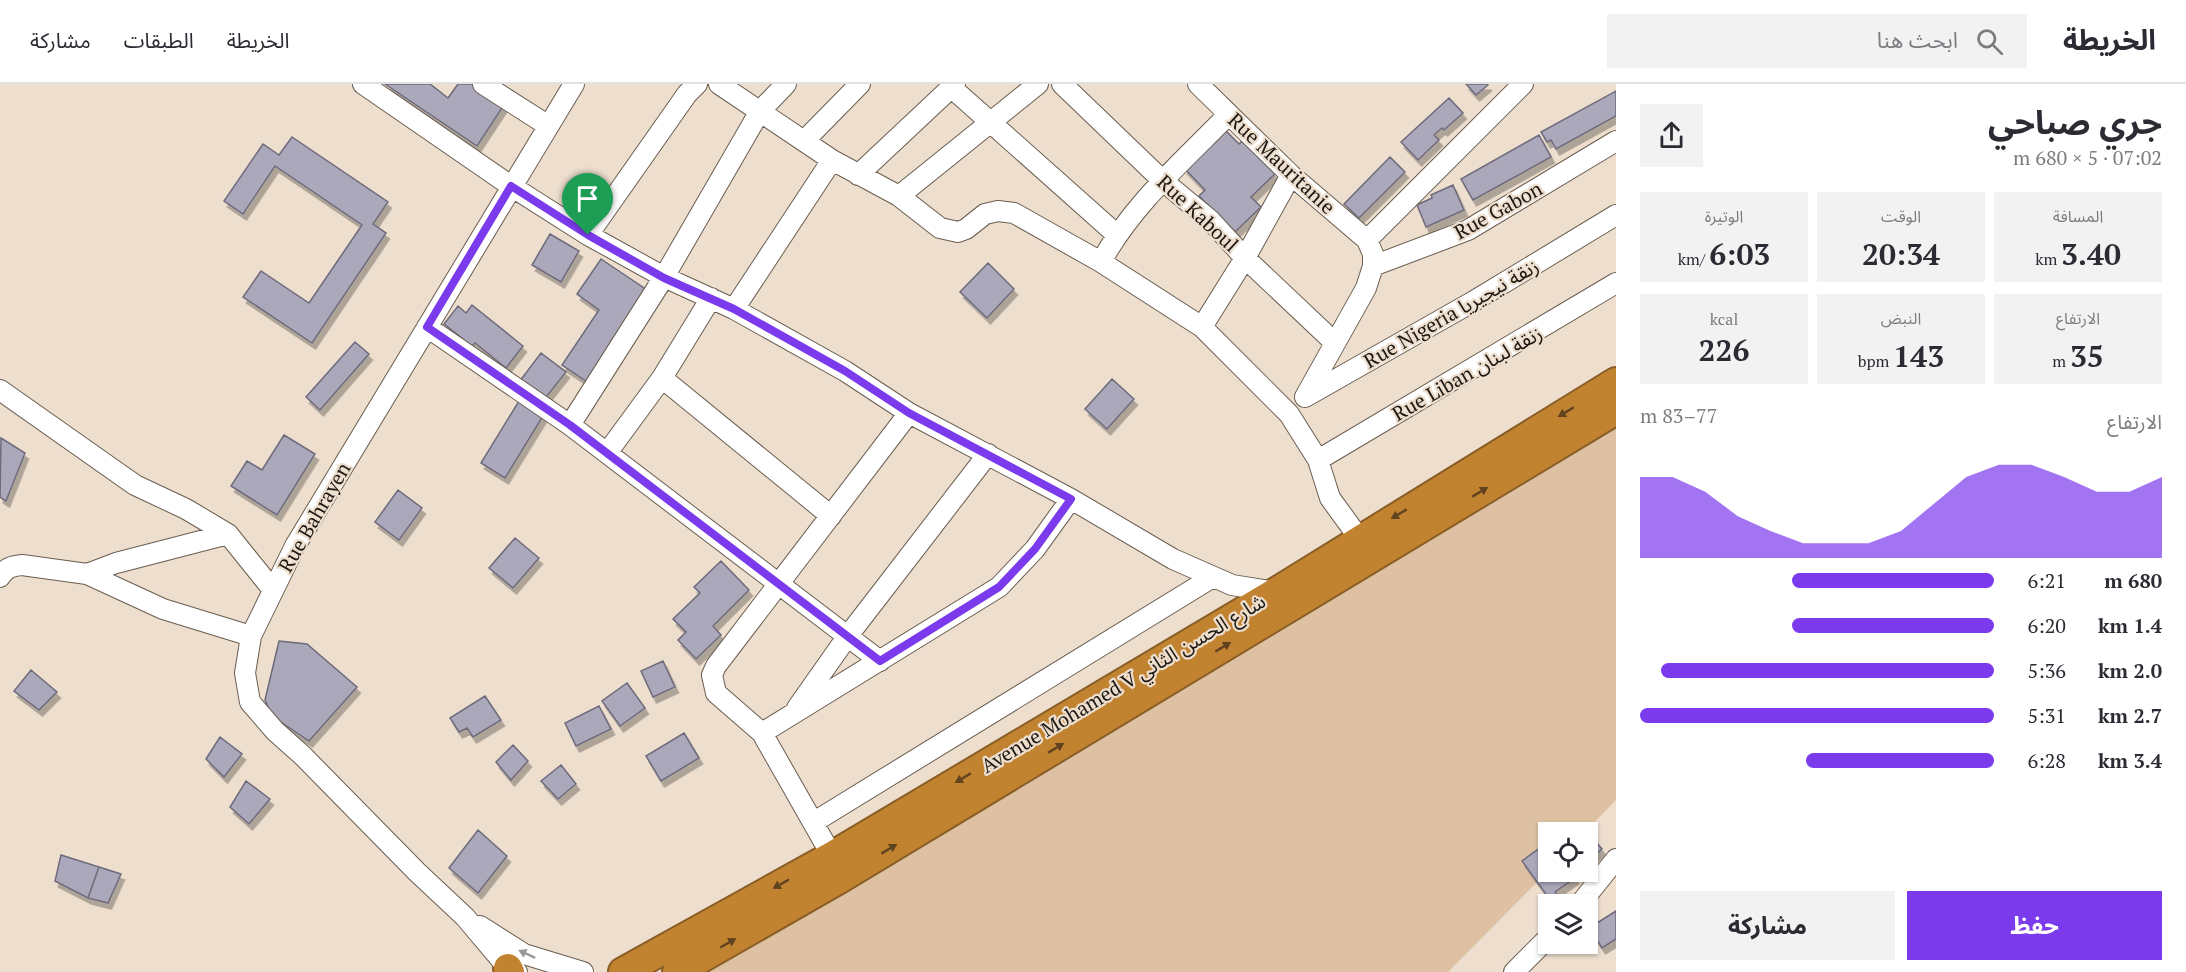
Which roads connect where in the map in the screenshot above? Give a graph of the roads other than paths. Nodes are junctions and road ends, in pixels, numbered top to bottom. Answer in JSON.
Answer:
{"nodes":[{"id":1,"x":363,"y":84,"type":"edge"},
{"id":2,"x":483,"y":84,"type":"edge"},
{"id":3,"x":574,"y":84,"type":"edge"},
{"id":4,"x":697,"y":84,"type":"edge"},
{"id":5,"x":719,"y":84,"type":"edge"},
{"id":6,"x":786,"y":84,"type":"edge"},
{"id":7,"x":860,"y":84,"type":"edge"},
{"id":8,"x":1038,"y":84,"type":"edge"},
{"id":9,"x":1062,"y":84,"type":"edge"},
{"id":10,"x":1198,"y":84,"type":"edge"},
{"id":11,"x":1523,"y":84,"type":"edge"},
{"id":12,"x":953,"y":86,"type":"edge"},
{"id":13,"x":760,"y":111,"type":"junction"},
{"id":14,"x":1228,"y":115,"type":"junction"},
{"id":15,"x":993,"y":122,"type":"junction"},
{"id":16,"x":547,"y":125,"type":"junction"},
{"id":17,"x":805,"y":140,"type":"junction"},
{"id":18,"x":1616,"y":141,"type":"edge"},
{"id":19,"x":832,"y":160,"type":"junction"},
{"id":20,"x":858,"y":175,"type":"junction"},
{"id":21,"x":1291,"y":175,"type":"junction"},
{"id":22,"x":1163,"y":181,"type":"junction"},
{"id":23,"x":511,"y":186,"type":"junction"},
{"id":24,"x":899,"y":196,"type":"junction"},
{"id":25,"x":1616,"y":215,"type":"edge"},
{"id":26,"x":1116,"y":234,"type":"junction"},
{"id":27,"x":588,"y":235,"type":"junction"},
{"id":28,"x":1367,"y":240,"type":"junction"},
{"id":29,"x":1245,"y":258,"type":"junction"},
{"id":30,"x":1101,"y":262,"type":"junction"},
{"id":31,"x":1373,"y":266,"type":"junction"},
{"id":32,"x":664,"y":278,"type":"junction"},
{"id":33,"x":1616,"y":284,"type":"edge"},
{"id":34,"x":711,"y":298,"type":"junction"},
{"id":35,"x":734,"y":309,"type":"junction"},
{"id":36,"x":427,"y":327,"type":"junction"},
{"id":37,"x":1202,"y":327,"type":"junction"},
{"id":38,"x":1334,"y":342,"type":"junction"},
{"id":39,"x":662,"y":378,"type":"junction"},
{"id":40,"x":1616,"y":382,"type":"edge"},
{"id":41,"x":0,"y":390,"type":"edge"},
{"id":42,"x":1305,"y":397,"type":"junction"},
{"id":43,"x":1616,"y":410,"type":"edge"},
{"id":44,"x":909,"y":413,"type":"junction"},
{"id":45,"x":1289,"y":414,"type":"junction"},
{"id":46,"x":570,"y":425,"type":"junction"},
{"id":47,"x":607,"y":453,"type":"junction"},
{"id":48,"x":988,"y":454,"type":"junction"},
{"id":49,"x":1318,"y":460,"type":"junction"},
{"id":50,"x":1071,"y":499,"type":"junction"},
{"id":51,"x":831,"y":516,"type":"junction"},
{"id":52,"x":228,"y":534,"type":"junction"},
{"id":53,"x":1359,"y":538,"type":"junction"},
{"id":54,"x":87,"y":574,"type":"junction"},
{"id":55,"x":0,"y":577,"type":"edge"},
{"id":56,"x":1213,"y":577,"type":"junction"},
{"id":57,"x":780,"y":585,"type":"junction"},
{"id":58,"x":273,"y":590,"type":"junction"},
{"id":59,"x":1276,"y":592,"type":"junction"},
{"id":60,"x":251,"y":636,"type":"junction"},
{"id":61,"x":847,"y":637,"type":"junction"},
{"id":62,"x":880,"y":661,"type":"junction"},
{"id":63,"x":792,"y":716,"type":"junction"},
{"id":64,"x":762,"y":733,"type":"junction"},
{"id":65,"x":814,"y":822,"type":"junction"},
{"id":66,"x":832,"y":856,"type":"junction"},
{"id":67,"x":1616,"y":860,"type":"edge"},
{"id":68,"x":1588,"y":894,"type":"edge"},
{"id":69,"x":465,"y":916,"type":"junction"},
{"id":70,"x":1538,"y":949,"type":"edge"},
{"id":71,"x":512,"y":971,"type":"edge"},
{"id":72,"x":583,"y":972,"type":"edge"},
{"id":73,"x":623,"y":972,"type":"edge"},
{"id":74,"x":677,"y":972,"type":"edge"},
{"id":75,"x":1514,"y":972,"type":"edge"}],
"edges":[{"from":1,"to":23,"type":"street"},
{"from":2,"to":16,"type":"street"},
{"from":3,"to":16,"type":"street","name":"Rue Bahrayen"},
{"from":4,"to":27,"type":"street"},
{"from":5,"to":13,"type":"street"},
{"from":6,"to":13,"type":"street"},
{"from":7,"to":17,"type":"street"},
{"from":8,"to":15,"type":"street"},
{"from":9,"to":22,"type":"street","name":"Rue Kaboul"},
{"from":10,"to":14,"type":"street","name":"Rue Mauritanie"},
{"from":11,"to":28,"type":"street"},
{"from":12,"to":15,"type":"street"},
{"from":12,"to":20,"type":"street"},
{"from":13,"to":17,"type":"street"},
{"from":13,"to":32,"type":"street"},
{"from":14,"to":21,"type":"street","name":"Rue Mauritanie"},
{"from":14,"to":22,"type":"street"},
{"from":15,"to":24,"type":"street"},
{"from":15,"to":26,"type":"street"},
{"from":16,"to":23,"type":"street","name":"Rue Bahrayen"},
{"from":17,"to":19,"type":"street"},
{"from":18,"to":31,"type":"street","name":"Rue Gabon"},
{"from":19,"to":20,"type":"street"},
{"from":19,"to":35,"type":"street"},
{"from":20,"to":24,"type":"street"},
{"from":21,"to":28,"type":"street","name":"Rue Mauritanie"},
{"from":21,"to":29,"type":"street"},
{"from":22,"to":26,"type":"street"},
{"from":22,"to":29,"type":"street","name":"Rue Kaboul"},
{"from":23,"to":27,"type":"street"},
{"from":23,"to":36,"type":"street","name":"Rue Bahrayen"},
{"from":24,"to":30,"type":"street"},
{"from":25,"to":42,"type":"street","name":"Rue Nigeria زنقة نيجيريا"},
{"from":26,"to":30,"type":"street"},
{"from":27,"to":32,"type":"street"},
{"from":28,"to":31,"type":"street"},
{"from":29,"to":37,"type":"street"},
{"from":29,"to":38,"type":"street","name":"Rue Kaboul"},
{"from":30,"to":37,"type":"street"},
{"from":31,"to":38,"type":"street"},
{"from":32,"to":34,"type":"street"},
{"from":32,"to":46,"type":"street"},
{"from":33,"to":49,"type":"street","name":"Rue Liban زنقة لبنان"},
{"from":34,"to":35,"type":"street"},
{"from":34,"to":39,"type":"street"},
{"from":35,"to":44,"type":"street"},
{"from":36,"to":46,"type":"street"},
{"from":36,"to":58,"type":"street","name":"Rue Bahrayen"},
{"from":37,"to":45,"type":"street"},
{"from":38,"to":42,"type":"street"},
{"from":39,"to":47,"type":"street"},
{"from":39,"to":51,"type":"street"},
{"from":40,"to":53,"type":"highway","name":"Avenue Mohamed V شارع الحسن الثاني","one_way":true},
{"from":41,"to":52,"type":"street"},
{"from":42,"to":45,"type":"street","name":"Rue Nigeria زنقة نيجيريا"},
{"from":74,"to":43,"type":"highway","name":"Avenue Mohamed V شارع الحسن الثاني","one_way":true},
{"from":44,"to":48,"type":"street"},
{"from":44,"to":51,"type":"street"},
{"from":45,"to":49,"type":"street"},
{"from":46,"to":47,"type":"street"},
{"from":47,"to":57,"type":"street"},
{"from":48,"to":50,"type":"street"},
{"from":48,"to":61,"type":"street"},
{"from":49,"to":53,"type":"street"},
{"from":50,"to":56,"type":"street"},
{"from":50,"to":62,"type":"street"},
{"from":51,"to":57,"type":"street"},
{"from":52,"to":54,"type":"street"},
{"from":52,"to":58,"type":"street"},
{"from":53,"to":59,"type":"highway","name":"Avenue Mohamed V شارع الحسن الثاني"},
{"from":54,"to":55,"type":"street"},
{"from":54,"to":60,"type":"street"},
{"from":56,"to":59,"type":"street"},
{"from":56,"to":65,"type":"street"},
{"from":57,"to":61,"type":"street"},
{"from":57,"to":64,"type":"street"},
{"from":58,"to":60,"type":"street","name":"Rue Bahrayen"},
{"from":59,"to":66,"type":"highway","name":"Avenue Mohamed V شارع الحسن الثاني","one_way":true},
{"from":60,"to":69,"type":"street","name":"Rue Bahrayen"},
{"from":61,"to":62,"type":"street"},
{"from":61,"to":63,"type":"street"},
{"from":62,"to":63,"type":"street"},
{"from":63,"to":64,"type":"street"},
{"from":64,"to":65,"type":"street"},
{"from":65,"to":66,"type":"street"},
{"from":66,"to":73,"type":"highway","name":"Avenue Mohamed V شارع الحسن الثاني","one_way":true},
{"from":67,"to":68,"type":"street"},
{"from":69,"to":71,"type":"street","name":"Rue Bahrayen"},
{"from":72,"to":69,"type":"street","name":"Rue Bahrayen","one_way":true},
{"from":70,"to":75,"type":"street"}]}
